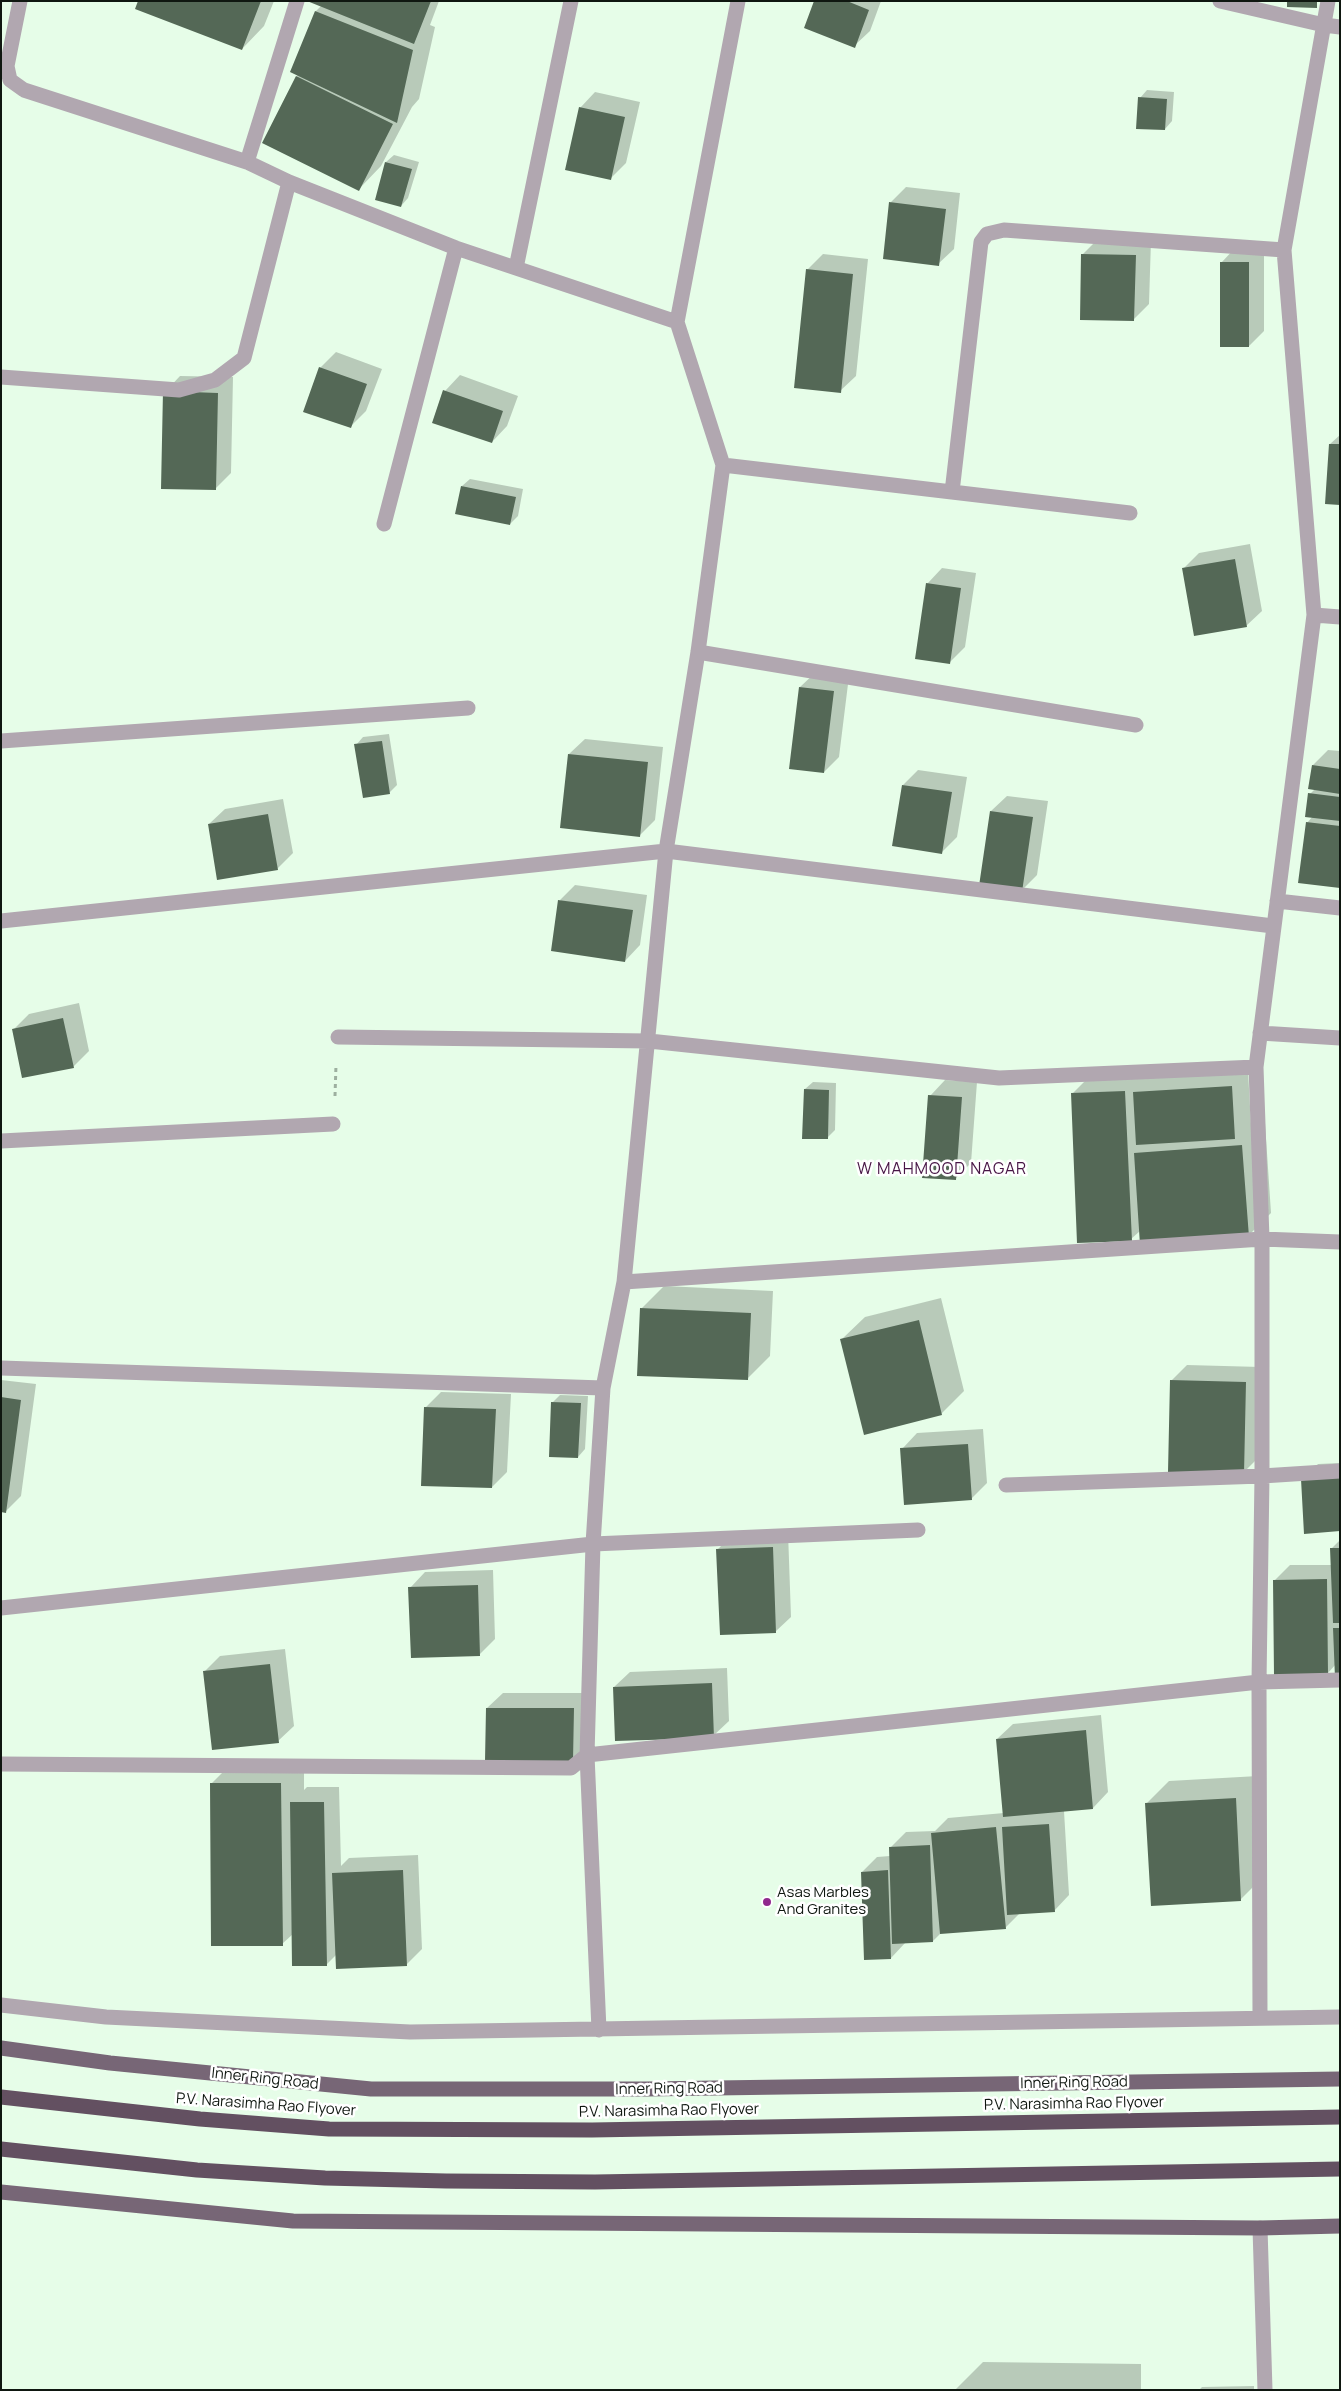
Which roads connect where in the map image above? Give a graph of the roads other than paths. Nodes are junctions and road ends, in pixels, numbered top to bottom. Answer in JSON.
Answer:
{"nodes":[{"id":1,"x":20,"y":1,"type":"edge"},
{"id":2,"x":297,"y":1,"type":"edge"},
{"id":3,"x":571,"y":1,"type":"edge"},
{"id":4,"x":738,"y":1,"type":"edge"},
{"id":5,"x":1220,"y":1,"type":"edge"},
{"id":6,"x":1328,"y":1,"type":"edge"},
{"id":7,"x":1324,"y":25,"type":"junction"},
{"id":8,"x":1340,"y":27,"type":"edge"},
{"id":9,"x":247,"y":162,"type":"junction"},
{"id":10,"x":289,"y":182,"type":"junction"},
{"id":11,"x":456,"y":248,"type":"junction"},
{"id":12,"x":1284,"y":250,"type":"junction"},
{"id":13,"x":516,"y":268,"type":"junction"},
{"id":14,"x":677,"y":322,"type":"junction"},
{"id":15,"x":1,"y":377,"type":"edge"},
{"id":16,"x":723,"y":465,"type":"junction"},
{"id":17,"x":952,"y":492,"type":"junction"},
{"id":18,"x":1130,"y":513,"type":"dead end"},
{"id":19,"x":384,"y":524,"type":"dead end"},
{"id":20,"x":1314,"y":615,"type":"junction"},
{"id":21,"x":1340,"y":616,"type":"edge"},
{"id":22,"x":698,"y":652,"type":"junction"},
{"id":23,"x":468,"y":708,"type":"dead end"},
{"id":24,"x":1136,"y":725,"type":"dead end"},
{"id":25,"x":1,"y":741,"type":"edge"},
{"id":26,"x":666,"y":851,"type":"junction"},
{"id":27,"x":1277,"y":901,"type":"junction"},
{"id":28,"x":1340,"y":908,"type":"edge"},
{"id":29,"x":1,"y":922,"type":"edge"},
{"id":30,"x":1273,"y":926,"type":"junction"},
{"id":31,"x":1260,"y":1033,"type":"junction"},
{"id":32,"x":338,"y":1037,"type":"road end"},
{"id":33,"x":1340,"y":1038,"type":"edge"},
{"id":34,"x":649,"y":1041,"type":"junction"},
{"id":35,"x":1256,"y":1067,"type":"junction"},
{"id":36,"x":333,"y":1124,"type":"road end"},
{"id":37,"x":1,"y":1140,"type":"edge"},
{"id":38,"x":1262,"y":1239,"type":"junction"},
{"id":39,"x":1340,"y":1242,"type":"edge"},
{"id":40,"x":624,"y":1282,"type":"junction"},
{"id":41,"x":1,"y":1368,"type":"edge"},
{"id":42,"x":603,"y":1388,"type":"junction"},
{"id":43,"x":1340,"y":1471,"type":"edge"},
{"id":44,"x":1262,"y":1476,"type":"junction"},
{"id":45,"x":1006,"y":1485,"type":"dead end"},
{"id":46,"x":918,"y":1530,"type":"dead end"},
{"id":47,"x":593,"y":1544,"type":"junction"},
{"id":48,"x":1,"y":1608,"type":"edge"},
{"id":49,"x":1340,"y":1680,"type":"edge"},
{"id":50,"x":1259,"y":1682,"type":"junction"},
{"id":51,"x":587,"y":1755,"type":"junction"},
{"id":52,"x":1,"y":1764,"type":"edge"},
{"id":53,"x":1,"y":2005,"type":"edge"},
{"id":54,"x":1340,"y":2017,"type":"edge"},
{"id":55,"x":1260,"y":2018,"type":"junction"},
{"id":56,"x":599,"y":2030,"type":"junction"},
{"id":57,"x":1,"y":2048,"type":"edge"},
{"id":58,"x":1340,"y":2079,"type":"edge"},
{"id":59,"x":1,"y":2097,"type":"edge"},
{"id":60,"x":1340,"y":2117,"type":"edge"},
{"id":61,"x":1,"y":2149,"type":"edge"},
{"id":62,"x":1340,"y":2169,"type":"edge"},
{"id":63,"x":1,"y":2192,"type":"edge"},
{"id":64,"x":1340,"y":2226,"type":"edge"},
{"id":65,"x":1260,"y":2228,"type":"junction"},
{"id":66,"x":1265,"y":2390,"type":"edge"}],
"edges":[{"from":1,"to":9,"type":"street"},
{"from":2,"to":9,"type":"street"},
{"from":3,"to":13,"type":"street"},
{"from":4,"to":14,"type":"street"},
{"from":5,"to":7,"type":"street"},
{"from":6,"to":7,"type":"street"},
{"from":7,"to":8,"type":"street"},
{"from":7,"to":12,"type":"street"},
{"from":9,"to":10,"type":"street"},
{"from":10,"to":11,"type":"street"},
{"from":10,"to":15,"type":"street"},
{"from":11,"to":13,"type":"street"},
{"from":11,"to":19,"type":"street"},
{"from":12,"to":17,"type":"street"},
{"from":12,"to":20,"type":"street"},
{"from":13,"to":14,"type":"street"},
{"from":14,"to":16,"type":"street"},
{"from":16,"to":17,"type":"street"},
{"from":16,"to":22,"type":"street"},
{"from":17,"to":18,"type":"street"},
{"from":20,"to":21,"type":"street"},
{"from":20,"to":27,"type":"street"},
{"from":22,"to":24,"type":"street"},
{"from":22,"to":26,"type":"street"},
{"from":23,"to":25,"type":"street"},
{"from":26,"to":29,"type":"street"},
{"from":26,"to":30,"type":"street"},
{"from":26,"to":34,"type":"street"},
{"from":27,"to":28,"type":"street"},
{"from":27,"to":30,"type":"street"},
{"from":30,"to":31,"type":"street"},
{"from":31,"to":33,"type":"street"},
{"from":31,"to":35,"type":"street"},
{"from":32,"to":34,"type":"street"},
{"from":34,"to":35,"type":"street"},
{"from":34,"to":40,"type":"street"},
{"from":35,"to":38,"type":"street"},
{"from":36,"to":37,"type":"street"},
{"from":38,"to":39,"type":"street"},
{"from":38,"to":40,"type":"street"},
{"from":38,"to":44,"type":"street"},
{"from":40,"to":42,"type":"street"},
{"from":41,"to":42,"type":"street"},
{"from":42,"to":47,"type":"street"},
{"from":43,"to":44,"type":"street"},
{"from":44,"to":45,"type":"street"},
{"from":44,"to":50,"type":"street"},
{"from":46,"to":47,"type":"street"},
{"from":47,"to":48,"type":"street"},
{"from":47,"to":51,"type":"street"},
{"from":49,"to":50,"type":"street"},
{"from":50,"to":51,"type":"street"},
{"from":50,"to":55,"type":"street"},
{"from":51,"to":52,"type":"street"},
{"from":51,"to":56,"type":"street"},
{"from":53,"to":56,"type":"street"},
{"from":54,"to":55,"type":"street"},
{"from":55,"to":56,"type":"street"},
{"from":57,"to":58,"type":"main road","name":"Inner Ring Road"},
{"from":59,"to":60,"type":"highway","name":"P.V. Narasimha Rao Flyover"},
{"from":61,"to":62,"type":"highway"},
{"from":63,"to":65,"type":"main road"},
{"from":64,"to":65,"type":"main road"},
{"from":65,"to":66,"type":"street"}]}
